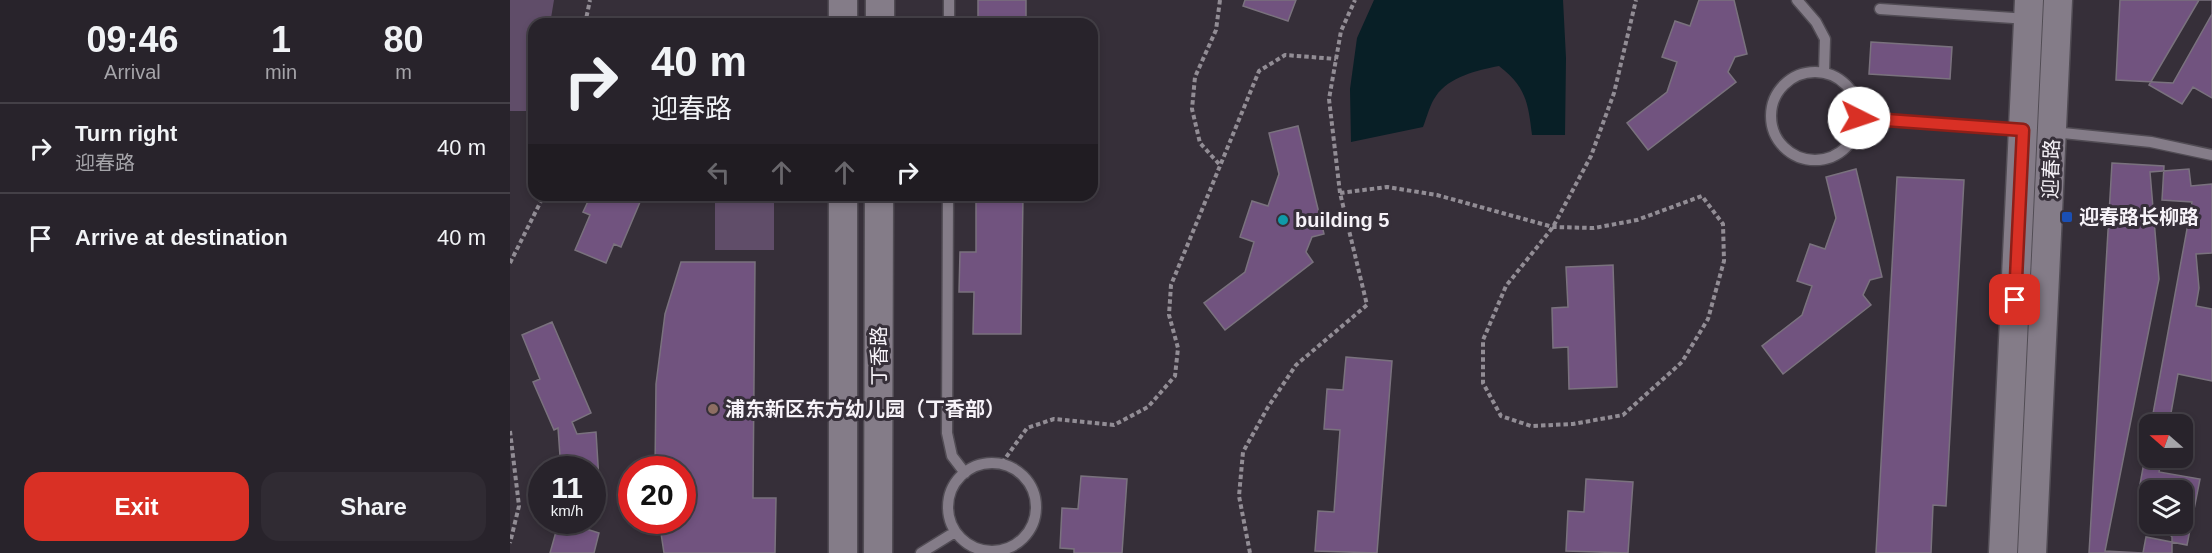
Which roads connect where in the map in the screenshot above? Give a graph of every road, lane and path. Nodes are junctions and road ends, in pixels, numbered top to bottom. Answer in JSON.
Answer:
{"nodes":[{"id":1,"x":590,"y":0,"type":"edge"},
{"id":2,"x":843,"y":0,"type":"edge"},
{"id":3,"x":880,"y":0,"type":"edge"},
{"id":4,"x":949,"y":0,"type":"edge"},
{"id":5,"x":1220,"y":0,"type":"edge"},
{"id":6,"x":1355,"y":0,"type":"edge"},
{"id":7,"x":1636,"y":0,"type":"edge"},
{"id":8,"x":1797,"y":0,"type":"edge"},
{"id":9,"x":2058,"y":0,"type":"edge"},
{"id":10,"x":1880,"y":9,"type":"dead end"},
{"id":11,"x":2028,"y":10,"type":"edge"},
{"id":12,"x":586,"y":18,"type":"edge"},
{"id":13,"x":843,"y":18,"type":"edge"},
{"id":14,"x":880,"y":18,"type":"edge"},
{"id":15,"x":949,"y":18,"type":"edge"},
{"id":16,"x":1336,"y":59,"type":"junction"},
{"id":17,"x":1824,"y":73,"type":"junction"},
{"id":18,"x":1859,"y":118,"type":"junction"},
{"id":19,"x":2023,"y":130,"type":"junction"},
{"id":20,"x":2053,"y":132,"type":"junction"},
{"id":21,"x":2212,"y":155,"type":"edge"},
{"id":22,"x":1220,"y":165,"type":"junction"},
{"id":23,"x":1340,"y":192,"type":"junction"},
{"id":24,"x":541,"y":201,"type":"edge"},
{"id":25,"x":843,"y":201,"type":"edge"},
{"id":26,"x":879,"y":201,"type":"edge"},
{"id":27,"x":948,"y":201,"type":"edge"},
{"id":28,"x":1553,"y":227,"type":"junction"},
{"id":29,"x":510,"y":262,"type":"edge"},
{"id":30,"x":510,"y":430,"type":"edge"},
{"id":31,"x":1002,"y":463,"type":"junction"},
{"id":32,"x":964,"y":473,"type":"junction"},
{"id":33,"x":955,"y":532,"type":"junction"},
{"id":34,"x":510,"y":543,"type":"edge"},
{"id":35,"x":843,"y":553,"type":"edge"},
{"id":36,"x":878,"y":553,"type":"edge"},
{"id":37,"x":921,"y":553,"type":"edge"},
{"id":38,"x":1250,"y":553,"type":"edge"},
{"id":39,"x":2003,"y":553,"type":"edge"},
{"id":40,"x":2032,"y":553,"type":"edge"}],
"edges":[{"from":1,"to":12,"type":"path"},
{"from":2,"to":13,"type":"street"},
{"from":3,"to":14,"type":"street"},
{"from":4,"to":15,"type":"lane"},
{"from":5,"to":22,"type":"path"},
{"from":6,"to":16,"type":"path"},
{"from":7,"to":28,"type":"path"},
{"from":8,"to":17,"type":"lane"},
{"from":9,"to":20,"type":"street","name":"迎春路"},
{"from":10,"to":11,"type":"lane"},
{"from":11,"to":19,"type":"street","name":"迎春路"},
{"from":16,"to":22,"type":"path"},
{"from":16,"to":23,"type":"path"},
{"from":17,"to":18,"type":"lane"},
{"from":17,"to":18,"type":"lane"},
{"from":18,"to":19,"type":"lane"},
{"from":19,"to":39,"type":"street","name":"迎春路"},
{"from":20,"to":21,"type":"lane"},
{"from":20,"to":40,"type":"street","name":"迎春路"},
{"from":22,"to":31,"type":"path"},
{"from":23,"to":28,"type":"path"},
{"from":23,"to":38,"type":"path"},
{"from":24,"to":29,"type":"path"},
{"from":25,"to":35,"type":"street","name":"丁香路"},
{"from":26,"to":36,"type":"street","name":"丁香路"},
{"from":27,"to":32,"type":"lane"},
{"from":28,"to":28,"type":"path"},
{"from":30,"to":34,"type":"path"},
{"from":31,"to":32,"type":"lane"},
{"from":31,"to":33,"type":"lane"},
{"from":32,"to":33,"type":"lane"},
{"from":33,"to":37,"type":"lane"}]}
